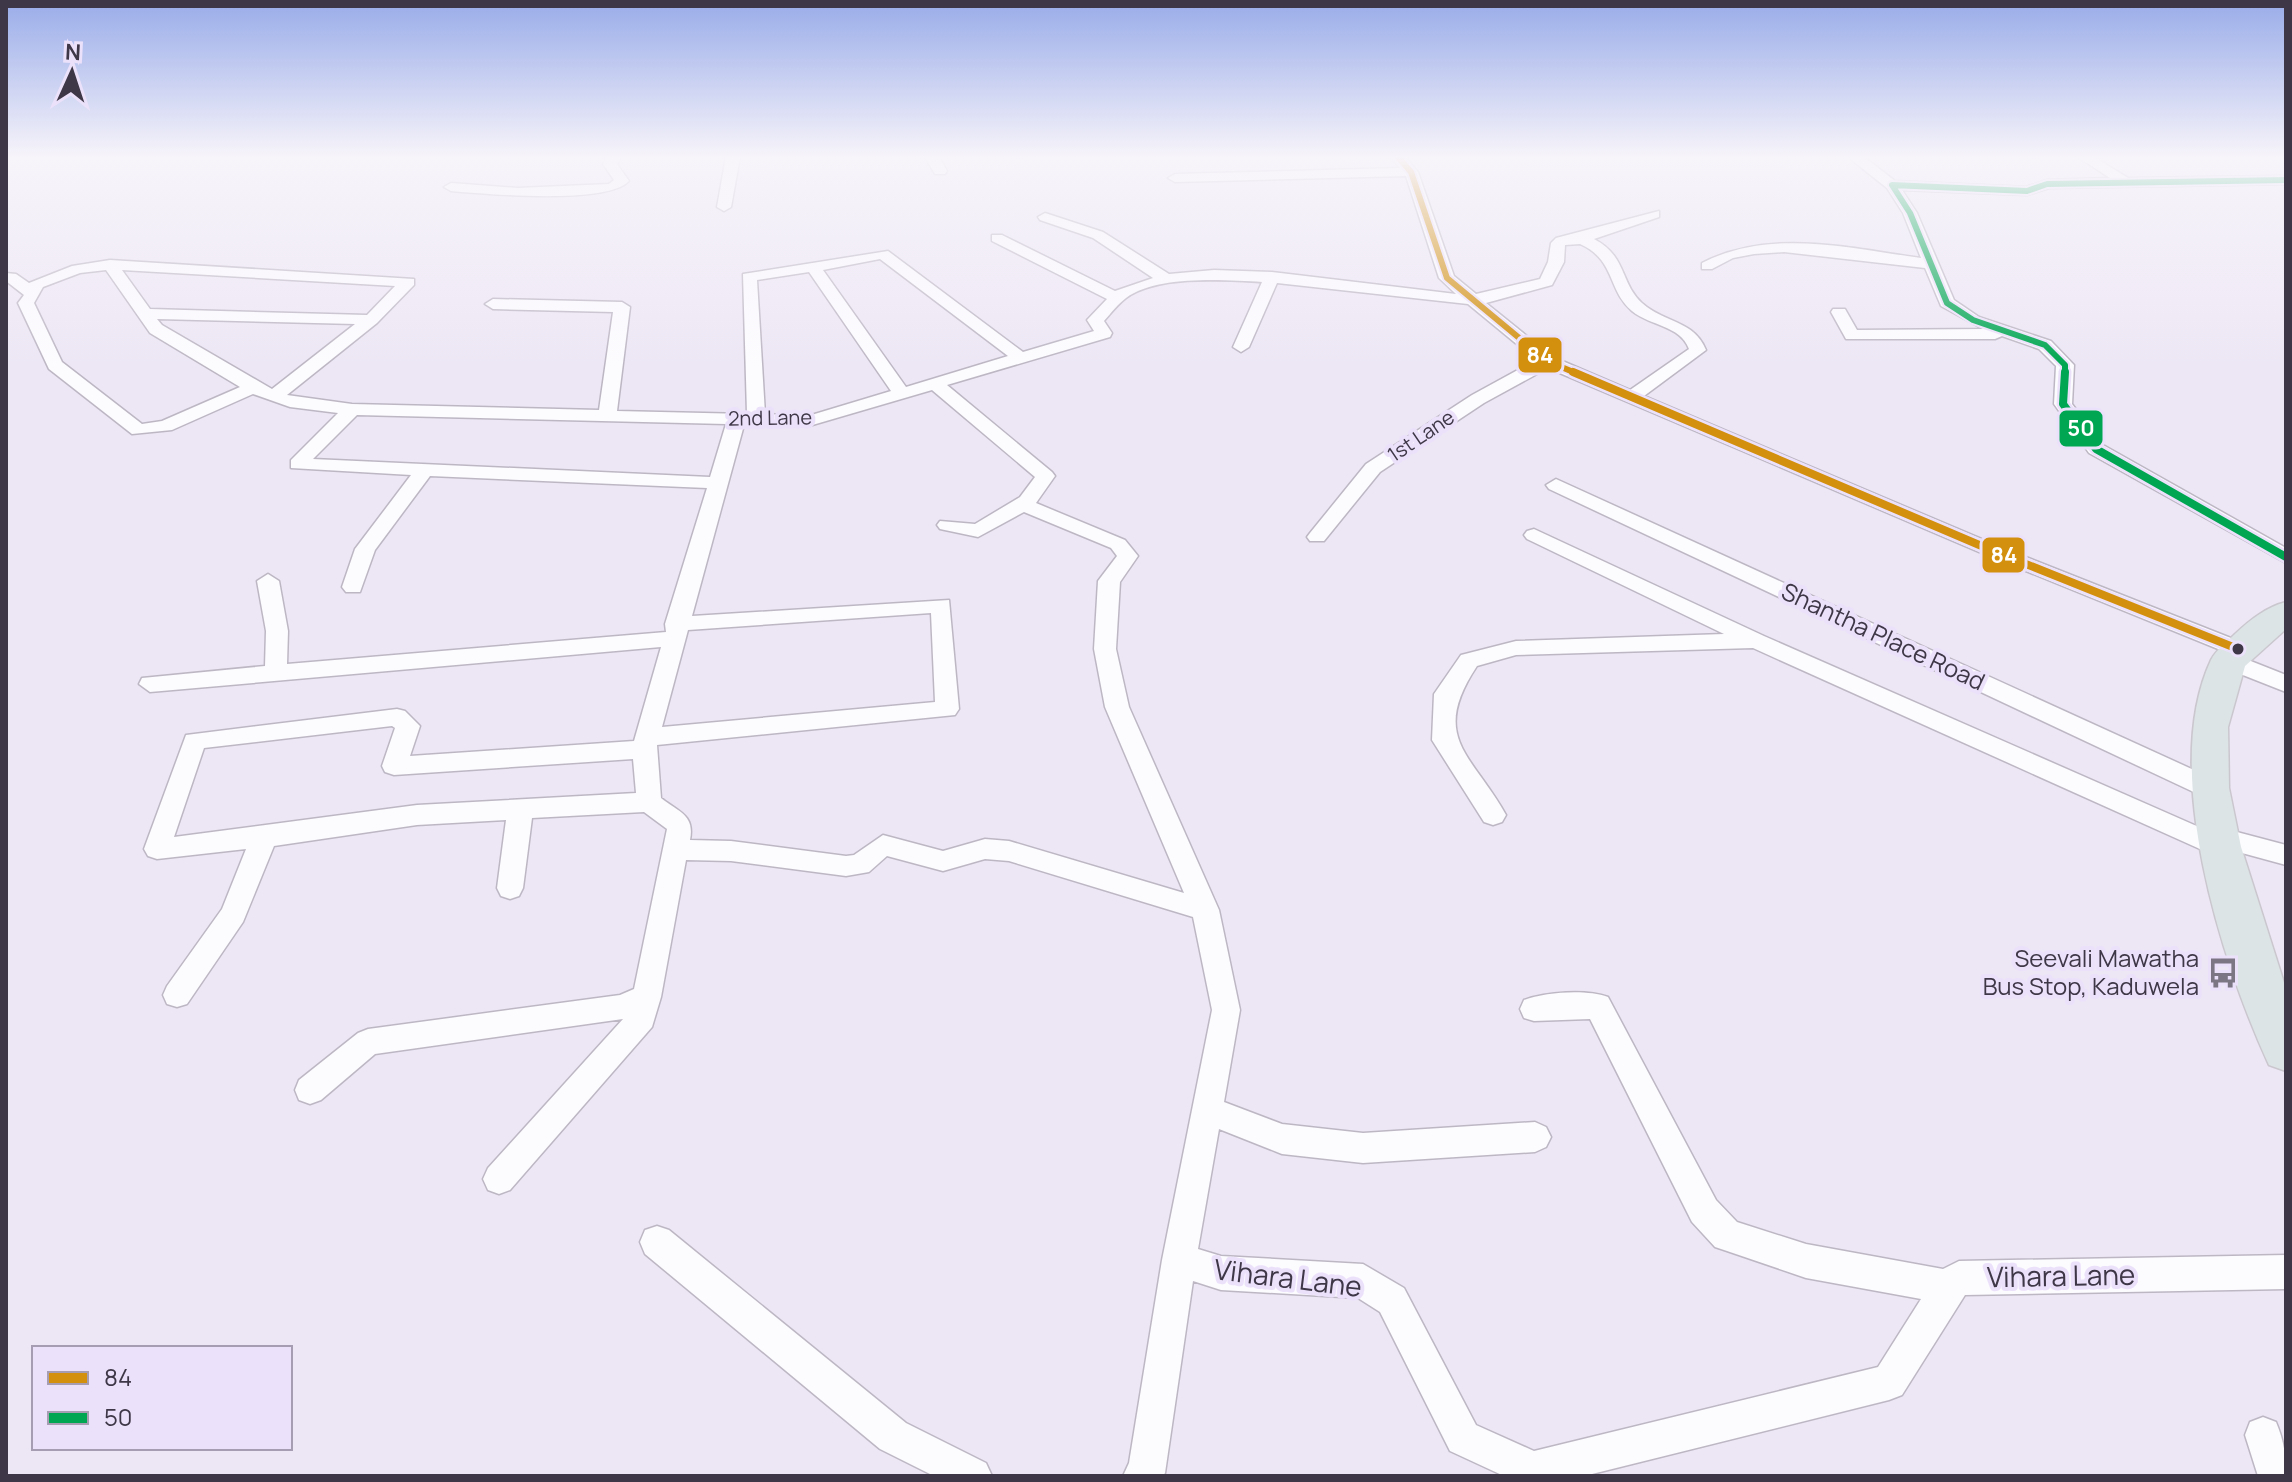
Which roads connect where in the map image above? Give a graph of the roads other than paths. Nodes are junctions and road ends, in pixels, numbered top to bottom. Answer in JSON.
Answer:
{"nodes":[{"id":1,"x":1072,"y":226,"type":"edge"},
{"id":2,"x":1429,"y":226,"type":"edge"},
{"id":3,"x":1618,"y":226,"type":"edge"},
{"id":4,"x":1915,"y":226,"type":"edge"},
{"id":5,"x":997,"y":238,"type":"dead end"},
{"id":6,"x":1581,"y":239,"type":"junction"},
{"id":7,"x":1929,"y":264,"type":"junction"},
{"id":8,"x":110,"y":265,"type":"junction"},
{"id":9,"x":1707,"y":266,"type":"dead end"},
{"id":10,"x":813,"y":267,"type":"junction"},
{"id":11,"x":10,"y":277,"type":"dead end"},
{"id":12,"x":1272,"y":277,"type":"junction"},
{"id":13,"x":1166,"y":279,"type":"junction"},
{"id":14,"x":33,"y":294,"type":"junction"},
{"id":15,"x":1115,"y":297,"type":"junction"},
{"id":16,"x":1476,"y":299,"type":"junction"},
{"id":17,"x":493,"y":304,"type":"dead end"},
{"id":18,"x":1839,"y":312,"type":"dead end"},
{"id":19,"x":146,"y":314,"type":"junction"},
{"id":20,"x":371,"y":320,"type":"junction"},
{"id":21,"x":2020,"y":334,"type":"junction"},
{"id":22,"x":1241,"y":347,"type":"dead end"},
{"id":23,"x":1021,"y":358,"type":"junction"},
{"id":24,"x":1547,"y":361,"type":"junction"},
{"id":25,"x":935,"y":384,"type":"junction"},
{"id":26,"x":253,"y":388,"type":"junction"},
{"id":27,"x":902,"y":394,"type":"junction"},
{"id":28,"x":274,"y":396,"type":"junction"},
{"id":29,"x":1630,"y":398,"type":"junction"},
{"id":30,"x":352,"y":409,"type":"junction"},
{"id":31,"x":607,"y":416,"type":"junction"},
{"id":32,"x":746,"y":420,"type":"junction"},
{"id":33,"x":424,"y":470,"type":"junction"},
{"id":34,"x":715,"y":483,"type":"junction"},
{"id":35,"x":1556,"y":485,"type":"dead end"},
{"id":36,"x":1021,"y":504,"type":"junction"},
{"id":37,"x":947,"y":525,"type":"dead end"},
{"id":38,"x":1534,"y":535,"type":"dead end"},
{"id":39,"x":1317,"y":537,"type":"dead end"},
{"id":40,"x":2286,"y":557,"type":"edge"},
{"id":41,"x":268,"y":581,"type":"dead end"},
{"id":42,"x":353,"y":587,"type":"dead end"},
{"id":43,"x":2286,"y":613,"type":"edge"},
{"id":44,"x":674,"y":632,"type":"junction"},
{"id":45,"x":1756,"y":641,"type":"junction"},
{"id":46,"x":2233,"y":655,"type":"junction"},
{"id":47,"x":276,"y":670,"type":"junction"},
{"id":48,"x":150,"y":684,"type":"dead end"},
{"id":49,"x":2286,"y":684,"type":"edge"},
{"id":50,"x":645,"y":743,"type":"junction"},
{"id":51,"x":2209,"y":788,"type":"junction"},
{"id":52,"x":649,"y":802,"type":"junction"},
{"id":53,"x":520,"y":812,"type":"junction"},
{"id":54,"x":1493,"y":815,"type":"dead end"},
{"id":55,"x":264,"y":837,"type":"junction"},
{"id":56,"x":2219,"y":842,"type":"junction"},
{"id":57,"x":676,"y":850,"type":"junction"},
{"id":58,"x":2286,"y":855,"type":"edge"},
{"id":59,"x":510,"y":888,"type":"dead end"},
{"id":60,"x":1205,"y":910,"type":"junction"},
{"id":61,"x":177,"y":995,"type":"dead end"},
{"id":62,"x":647,"y":997,"type":"junction"},
{"id":63,"x":1534,"y":1009,"type":"dead end"},
{"id":64,"x":2285,"y":1045,"type":"edge"},
{"id":65,"x":310,"y":1090,"type":"dead end"},
{"id":66,"x":1206,"y":1109,"type":"junction"},
{"id":67,"x":1535,"y":1137,"type":"dead end"},
{"id":68,"x":499,"y":1179,"type":"dead end"},
{"id":69,"x":657,"y":1242,"type":"dead end"},
{"id":70,"x":1179,"y":1260,"type":"junction"},
{"id":71,"x":2286,"y":1272,"type":"edge"},
{"id":72,"x":1948,"y":1287,"type":"junction"},
{"id":73,"x":2263,"y":1435,"type":"dead end"},
{"id":74,"x":973,"y":1476,"type":"edge"},
{"id":75,"x":1142,"y":1476,"type":"edge"},
{"id":76,"x":2277,"y":1476,"type":"edge"}],
"edges":[{"from":1,"to":13,"type":"street"},
{"from":2,"to":16,"type":"street"},
{"from":3,"to":6,"type":"street"},
{"from":4,"to":7,"type":"street"},
{"from":5,"to":15,"type":"street"},
{"from":6,"to":16,"type":"street"},
{"from":6,"to":29,"type":"street"},
{"from":7,"to":9,"type":"street"},
{"from":7,"to":21,"type":"street"},
{"from":8,"to":14,"type":"street"},
{"from":8,"to":19,"type":"street","name":"2nd Lane"},
{"from":8,"to":20,"type":"street"},
{"from":10,"to":23,"type":"street"},
{"from":10,"to":27,"type":"street"},
{"from":10,"to":32,"type":"street"},
{"from":11,"to":14,"type":"street"},
{"from":12,"to":13,"type":"street"},
{"from":12,"to":16,"type":"street"},
{"from":12,"to":22,"type":"street"},
{"from":13,"to":15,"type":"street"},
{"from":14,"to":26,"type":"street"},
{"from":15,"to":23,"type":"street","name":"2nd Lane"},
{"from":16,"to":24,"type":"street"},
{"from":17,"to":31,"type":"street"},
{"from":18,"to":21,"type":"street"},
{"from":19,"to":20,"type":"street"},
{"from":19,"to":26,"type":"street","name":"2nd Lane"},
{"from":20,"to":28,"type":"street"},
{"from":21,"to":40,"type":"street"},
{"from":23,"to":25,"type":"street","name":"2nd Lane"},
{"from":24,"to":29,"type":"street"},
{"from":24,"to":39,"type":"street","name":"1st Lane"},
{"from":25,"to":27,"type":"street","name":"2nd Lane"},
{"from":25,"to":36,"type":"street"},
{"from":26,"to":28,"type":"street","name":"2nd Lane"},
{"from":27,"to":32,"type":"street","name":"2nd Lane"},
{"from":28,"to":30,"type":"street","name":"2nd Lane"},
{"from":29,"to":46,"type":"street"},
{"from":30,"to":31,"type":"street","name":"2nd Lane"},
{"from":30,"to":33,"type":"street"},
{"from":31,"to":32,"type":"street","name":"2nd Lane"},
{"from":32,"to":34,"type":"street"},
{"from":33,"to":34,"type":"street"},
{"from":33,"to":42,"type":"street"},
{"from":34,"to":44,"type":"street"},
{"from":35,"to":51,"type":"street","name":"Shantha Place Road"},
{"from":36,"to":37,"type":"street"},
{"from":36,"to":60,"type":"street","name":"Vihara Lane"},
{"from":38,"to":45,"type":"street"},
{"from":41,"to":47,"type":"street"},
{"from":43,"to":46,"type":"main road"},
{"from":44,"to":47,"type":"street"},
{"from":44,"to":50,"type":"street"},
{"from":44,"to":50,"type":"street"},
{"from":45,"to":54,"type":"street"},
{"from":45,"to":56,"type":"street"},
{"from":46,"to":49,"type":"street"},
{"from":46,"to":51,"type":"main road"},
{"from":47,"to":48,"type":"street"},
{"from":50,"to":52,"type":"street"},
{"from":50,"to":55,"type":"street"},
{"from":51,"to":56,"type":"main road"},
{"from":52,"to":53,"type":"street"},
{"from":52,"to":57,"type":"street"},
{"from":53,"to":55,"type":"street"},
{"from":53,"to":59,"type":"street"},
{"from":55,"to":61,"type":"street"},
{"from":56,"to":58,"type":"street"},
{"from":56,"to":64,"type":"main road"},
{"from":57,"to":60,"type":"street"},
{"from":57,"to":62,"type":"street"},
{"from":60,"to":66,"type":"street","name":"Vihara Lane"},
{"from":62,"to":65,"type":"street"},
{"from":62,"to":68,"type":"street"},
{"from":63,"to":72,"type":"street"},
{"from":66,"to":67,"type":"street"},
{"from":66,"to":70,"type":"street","name":"Vihara Lane"},
{"from":69,"to":74,"type":"street"},
{"from":70,"to":72,"type":"street","name":"Vihara Lane"},
{"from":70,"to":75,"type":"street"},
{"from":71,"to":72,"type":"street","name":"Vihara Lane"},
{"from":73,"to":76,"type":"street"}]}
